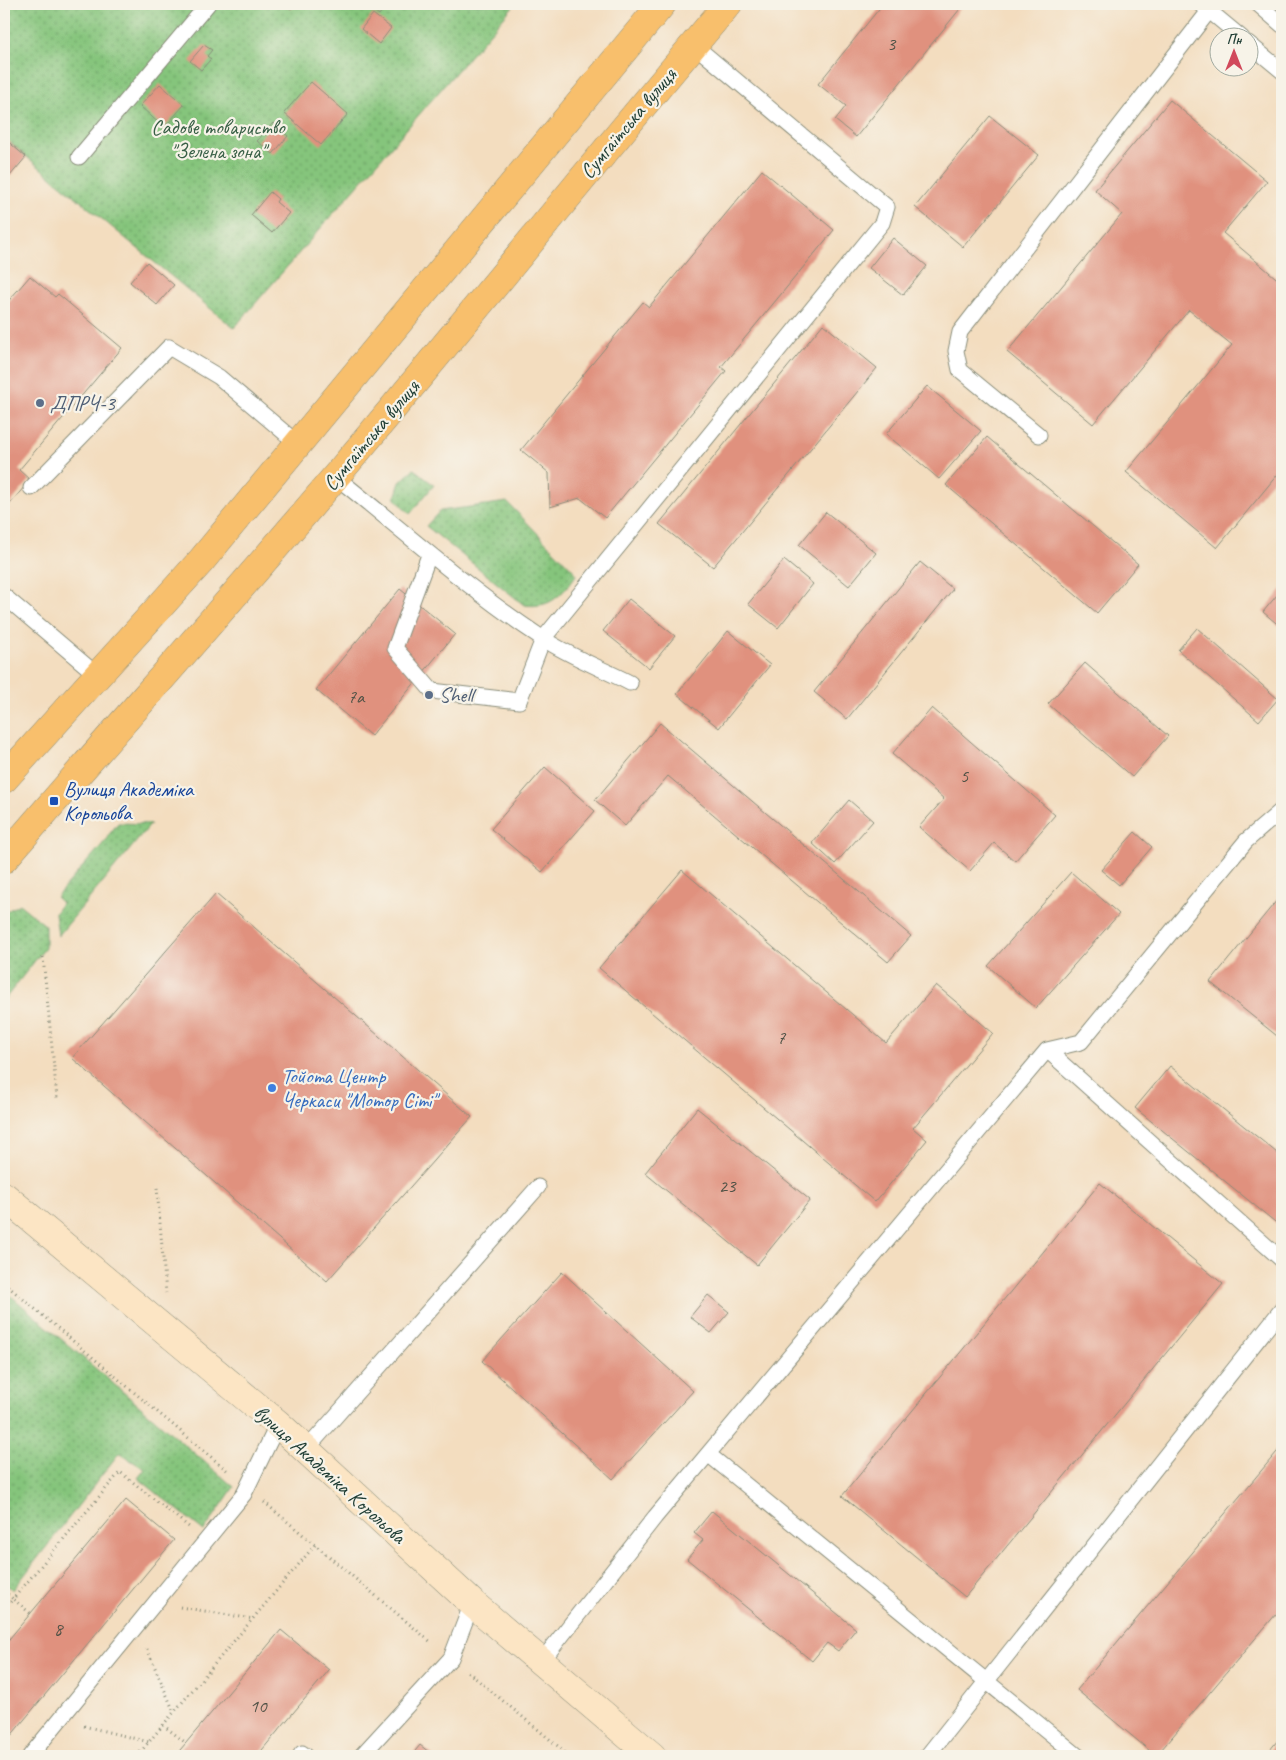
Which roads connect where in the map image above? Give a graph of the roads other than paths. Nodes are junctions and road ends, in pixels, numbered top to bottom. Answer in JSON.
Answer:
{"nodes":[{"id":1,"x":208,"y":4,"type":"edge"},
{"id":2,"x":662,"y":4,"type":"edge"},
{"id":3,"x":728,"y":4,"type":"edge"},
{"id":4,"x":1258,"y":4,"type":"edge"},
{"id":5,"x":1205,"y":7,"type":"edge"},
{"id":6,"x":1282,"y":25,"type":"edge"},
{"id":7,"x":1230,"y":28,"type":"edge"},
{"id":8,"x":694,"y":44,"type":"junction"},
{"id":9,"x":1258,"y":51,"type":"edge"},
{"id":10,"x":1282,"y":71,"type":"edge"},
{"id":11,"x":79,"y":157,"type":"dead end"},
{"id":12,"x":1039,"y":435,"type":"dead end"},
{"id":13,"x":298,"y":444,"type":"junction"},
{"id":14,"x":336,"y":477,"type":"junction"},
{"id":15,"x":31,"y":488,"type":"dead end"},
{"id":16,"x":429,"y":555,"type":"junction"},
{"id":17,"x":4,"y":596,"type":"edge"},
{"id":18,"x":543,"y":639,"type":"junction"},
{"id":19,"x":97,"y":675,"type":"junction"},
{"id":20,"x":630,"y":683,"type":"dead end"},
{"id":21,"x":4,"y":779,"type":"edge"},
{"id":22,"x":1282,"y":810,"type":"edge"},
{"id":23,"x":4,"y":859,"type":"edge"},
{"id":24,"x":1047,"y":1050,"type":"junction"},
{"id":25,"x":538,"y":1187,"type":"dead end"},
{"id":26,"x":4,"y":1196,"type":"edge"},
{"id":27,"x":1282,"y":1260,"type":"edge"},
{"id":28,"x":1282,"y":1309,"type":"edge"},
{"id":29,"x":278,"y":1424,"type":"junction"},
{"id":30,"x":305,"y":1451,"type":"junction"},
{"id":31,"x":708,"y":1454,"type":"junction"},
{"id":32,"x":472,"y":1604,"type":"junction"},
{"id":33,"x":541,"y":1662,"type":"junction"},
{"id":34,"x":986,"y":1681,"type":"junction"},
{"id":35,"x":30,"y":1756,"type":"edge"},
{"id":36,"x":300,"y":1756,"type":"edge"},
{"id":37,"x":306,"y":1756,"type":"edge"},
{"id":38,"x":361,"y":1756,"type":"edge"},
{"id":39,"x":652,"y":1756,"type":"edge"},
{"id":40,"x":927,"y":1756,"type":"edge"},
{"id":41,"x":1078,"y":1756,"type":"edge"}],
"edges":[{"from":1,"to":11,"type":"lane"},
{"from":2,"to":13,"type":"main road"},
{"from":3,"to":8,"type":"main road","name":"Сумгаїтська вулиця"},
{"from":4,"to":6,"type":"lane"},
{"from":5,"to":7,"type":"lane"},
{"from":5,"to":12,"type":"lane"},
{"from":8,"to":14,"type":"main road","name":"Сумгаїтська вулиця"},
{"from":8,"to":18,"type":"lane"},
{"from":9,"to":10,"type":"lane"},
{"from":13,"to":15,"type":"lane"},
{"from":13,"to":19,"type":"main road"},
{"from":14,"to":16,"type":"lane"},
{"from":14,"to":23,"type":"main road","name":"Сумгаїтська вулиця"},
{"from":16,"to":18,"type":"lane"},
{"from":16,"to":18,"type":"lane"},
{"from":17,"to":19,"type":"lane"},
{"from":18,"to":20,"type":"lane"},
{"from":19,"to":21,"type":"main road"},
{"from":22,"to":24,"type":"lane"},
{"from":24,"to":27,"type":"lane"},
{"from":24,"to":31,"type":"lane"},
{"from":25,"to":30,"type":"lane"},
{"from":26,"to":29,"type":"street","name":"вулиця Академіка Корольова"},
{"from":28,"to":34,"type":"lane"},
{"from":29,"to":30,"type":"street","name":"вулиця Академіка Корольова"},
{"from":29,"to":35,"type":"lane"},
{"from":30,"to":32,"type":"street","name":"вулиця Академіка Корольова"},
{"from":31,"to":33,"type":"lane"},
{"from":31,"to":34,"type":"lane"},
{"from":32,"to":33,"type":"street","name":"вулиця Академіка Корольова"},
{"from":32,"to":38,"type":"lane"},
{"from":33,"to":39,"type":"street","name":"вулиця Академіка Корольова"},
{"from":34,"to":40,"type":"lane"},
{"from":34,"to":41,"type":"lane"},
{"from":36,"to":37,"type":"lane"}]}
